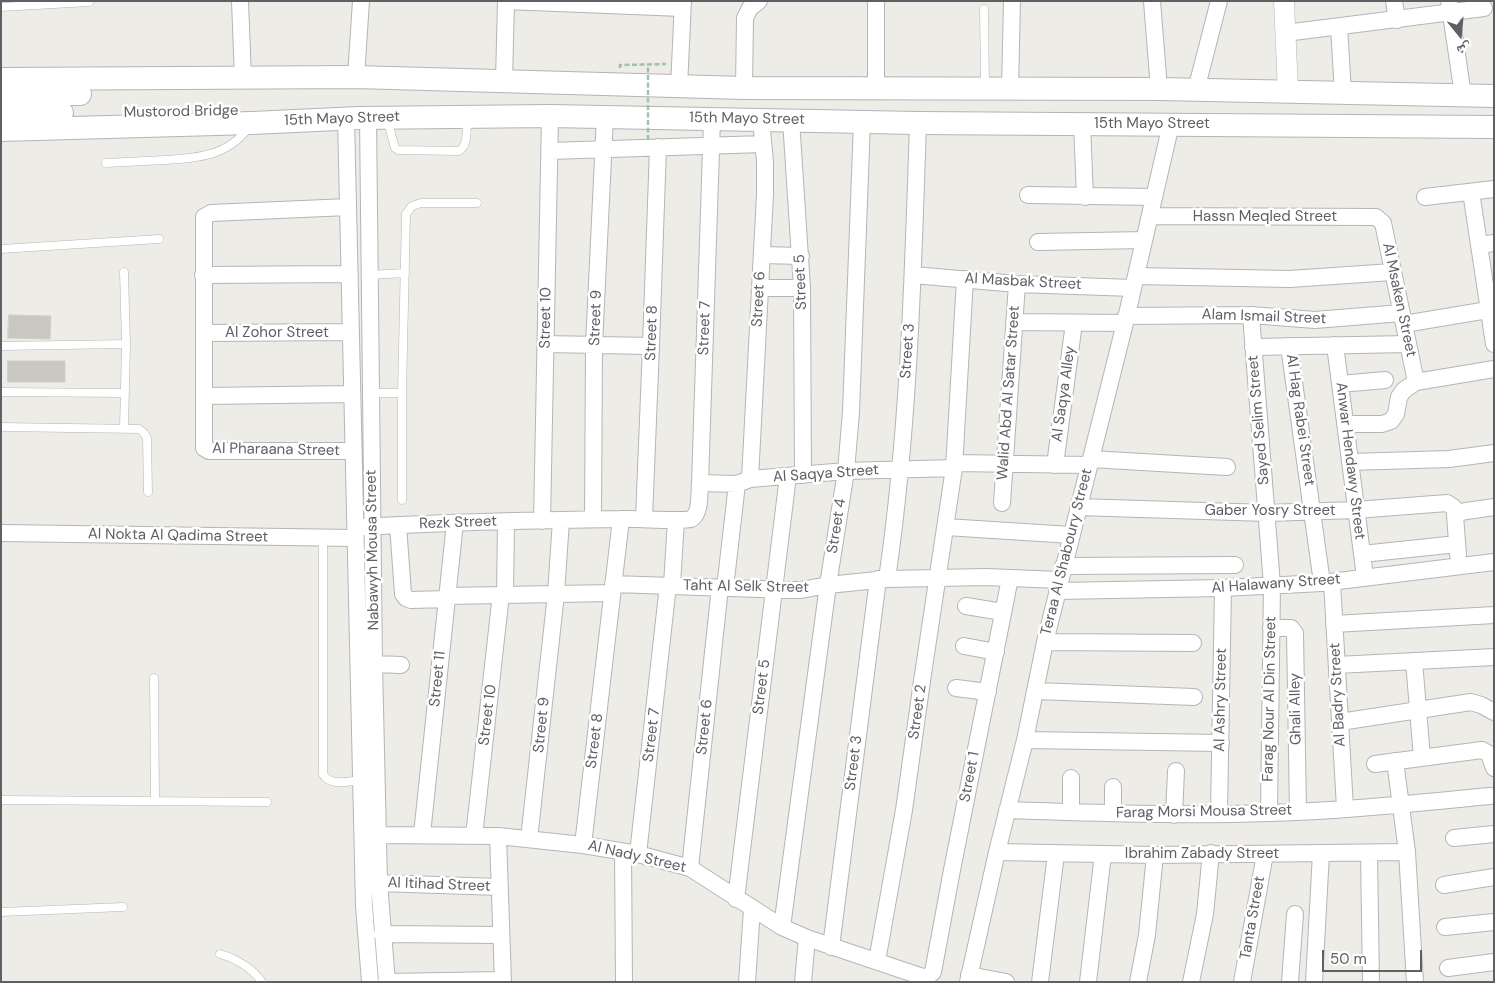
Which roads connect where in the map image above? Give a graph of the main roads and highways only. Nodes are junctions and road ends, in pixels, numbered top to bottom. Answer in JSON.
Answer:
{"nodes":[{"id":1,"x":356,"y":77,"type":"junction"},
{"id":2,"x":1,"y":79,"type":"edge"},
{"id":3,"x":1,"y":95,"type":"edge"},
{"id":4,"x":1494,"y":96,"type":"edge"},
{"id":5,"x":259,"y":108,"type":"junction"},
{"id":6,"x":1,"y":114,"type":"edge"},
{"id":7,"x":1494,"y":127,"type":"edge"},
{"id":8,"x":1,"y":130,"type":"edge"}],
"edges":[{"from":1,"to":2,"type":"main road","name":"15th Mayo Street"},
{"from":1,"to":4,"type":"main road","name":"15th Mayo Street"},
{"from":1,"to":5,"type":"main road","name":"Mustorod Bridge"},
{"from":3,"to":5,"type":"main road","name":"Mustorod Bridge"},
{"from":5,"to":6,"type":"main road","name":"Mustorod Bridge"},
{"from":5,"to":7,"type":"main road","name":"15th Mayo Street"},
{"from":5,"to":8,"type":"main road","name":"15th Mayo Street"}]}
